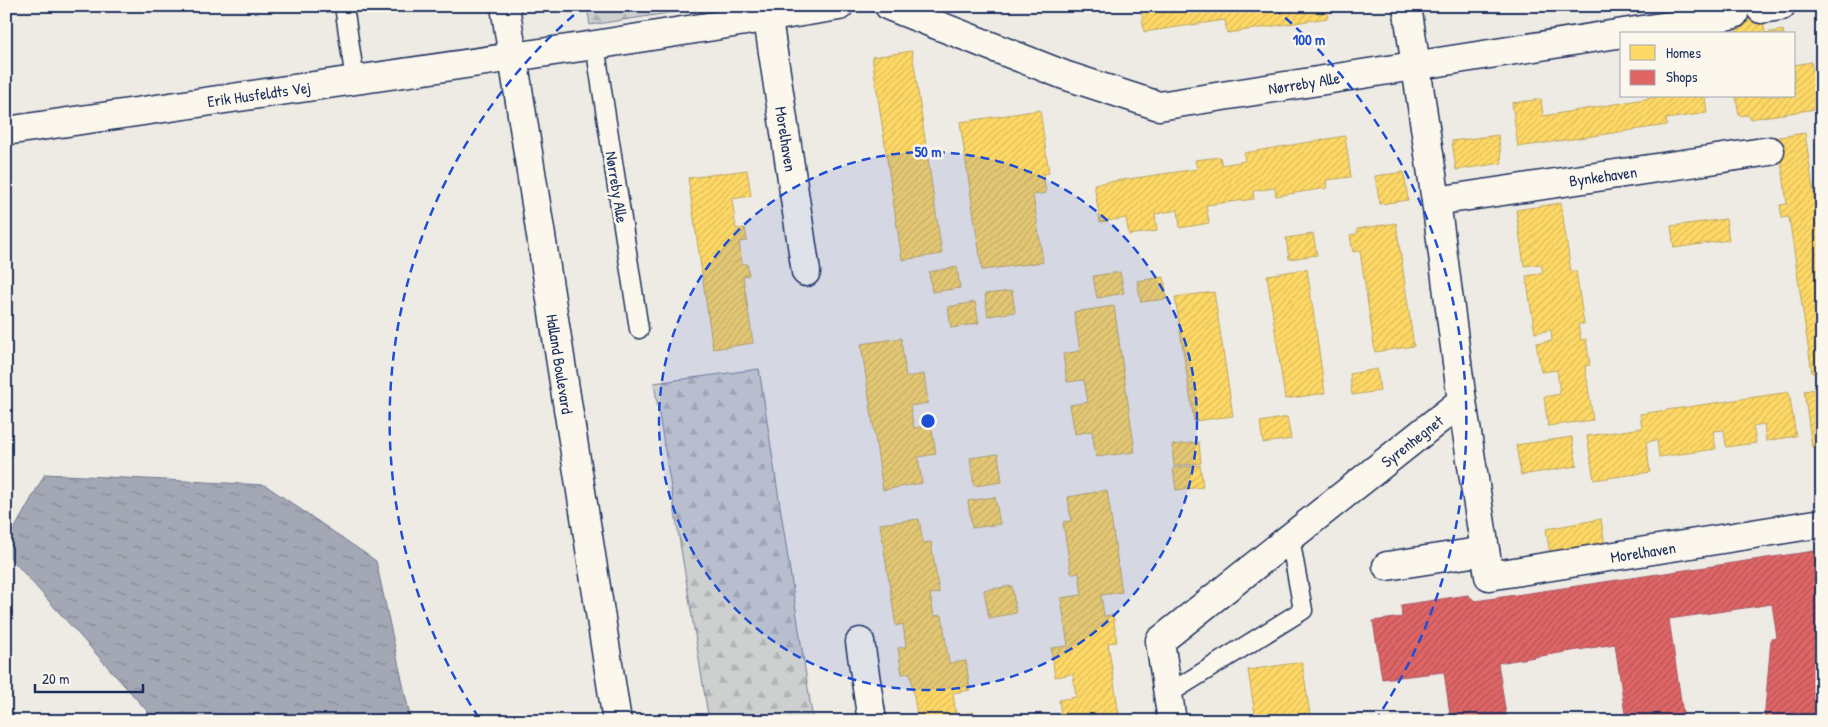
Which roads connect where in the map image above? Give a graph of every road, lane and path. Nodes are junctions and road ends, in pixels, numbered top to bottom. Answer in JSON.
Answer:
{"nodes":[{"id":1,"x":344,"y":6,"type":"edge"},
{"id":2,"x":505,"y":6,"type":"edge"},
{"id":3,"x":839,"y":6,"type":"edge"},
{"id":4,"x":889,"y":6,"type":"edge"},
{"id":5,"x":1407,"y":6,"type":"edge"},
{"id":6,"x":767,"y":11,"type":"edge"},
{"id":7,"x":919,"y":12,"type":"edge"},
{"id":8,"x":1734,"y":14,"type":"dead end"},
{"id":9,"x":1629,"y":32,"type":"edge"},
{"id":10,"x":1620,"y":33,"type":"edge"},
{"id":11,"x":595,"y":45,"type":"junction"},
{"id":12,"x":512,"y":57,"type":"junction"},
{"id":13,"x":1416,"y":65,"type":"junction"},
{"id":14,"x":355,"y":80,"type":"junction"},
{"id":15,"x":6,"y":131,"type":"edge"},
{"id":16,"x":1770,"y":151,"type":"dead end"},
{"id":17,"x":1436,"y":201,"type":"junction"},
{"id":18,"x":806,"y":272,"type":"dead end"},
{"id":19,"x":639,"y":329,"type":"dead end"},
{"id":20,"x":1462,"y":401,"type":"junction"},
{"id":21,"x":1822,"y":523,"type":"edge"},
{"id":22,"x":1290,"y":538,"type":"junction"},
{"id":23,"x":1485,"y":551,"type":"junction"},
{"id":24,"x":1387,"y":566,"type":"dead end"},
{"id":25,"x":860,"y":642,"type":"dead end"},
{"id":26,"x":1168,"y":694,"type":"junction"},
{"id":27,"x":617,"y":721,"type":"edge"},
{"id":28,"x":872,"y":721,"type":"edge"},
{"id":29,"x":1172,"y":721,"type":"edge"}],
"edges":[{"from":1,"to":14,"type":"lane"},
{"from":2,"to":12,"type":"street","name":"Halland Boulevard"},
{"from":3,"to":6,"type":"street"},
{"from":4,"to":7,"type":"street","name":"Nørreby Alle"},
{"from":5,"to":13,"type":"street"},
{"from":6,"to":11,"type":"street"},
{"from":6,"to":18,"type":"street","name":"Morelhaven"},
{"from":7,"to":13,"type":"street","name":"Nørreby Alle"},
{"from":8,"to":9,"type":"street","name":"Nørreby Alle"},
{"from":10,"to":13,"type":"street","name":"Nørreby Alle"},
{"from":11,"to":12,"type":"street"},
{"from":11,"to":19,"type":"lane","name":"Nørreby Alle"},
{"from":12,"to":14,"type":"street","name":"Erik Husfeldts Vej"},
{"from":12,"to":27,"type":"street","name":"Halland Boulevard"},
{"from":13,"to":17,"type":"street"},
{"from":14,"to":15,"type":"street","name":"Erik Husfeldts Vej"},
{"from":16,"to":17,"type":"street","name":"Bynkehaven"},
{"from":17,"to":20,"type":"street"},
{"from":20,"to":22,"type":"street","name":"Syrenhegnet"},
{"from":20,"to":23,"type":"street","name":"Morelhaven"},
{"from":21,"to":23,"type":"street","name":"Morelhaven"},
{"from":22,"to":26,"type":"street","name":"Syrenhegnet"},
{"from":22,"to":26,"type":"lane"},
{"from":23,"to":24,"type":"street"},
{"from":25,"to":28,"type":"street"},
{"from":26,"to":29,"type":"street","name":"Syrenhegnet"}]}
